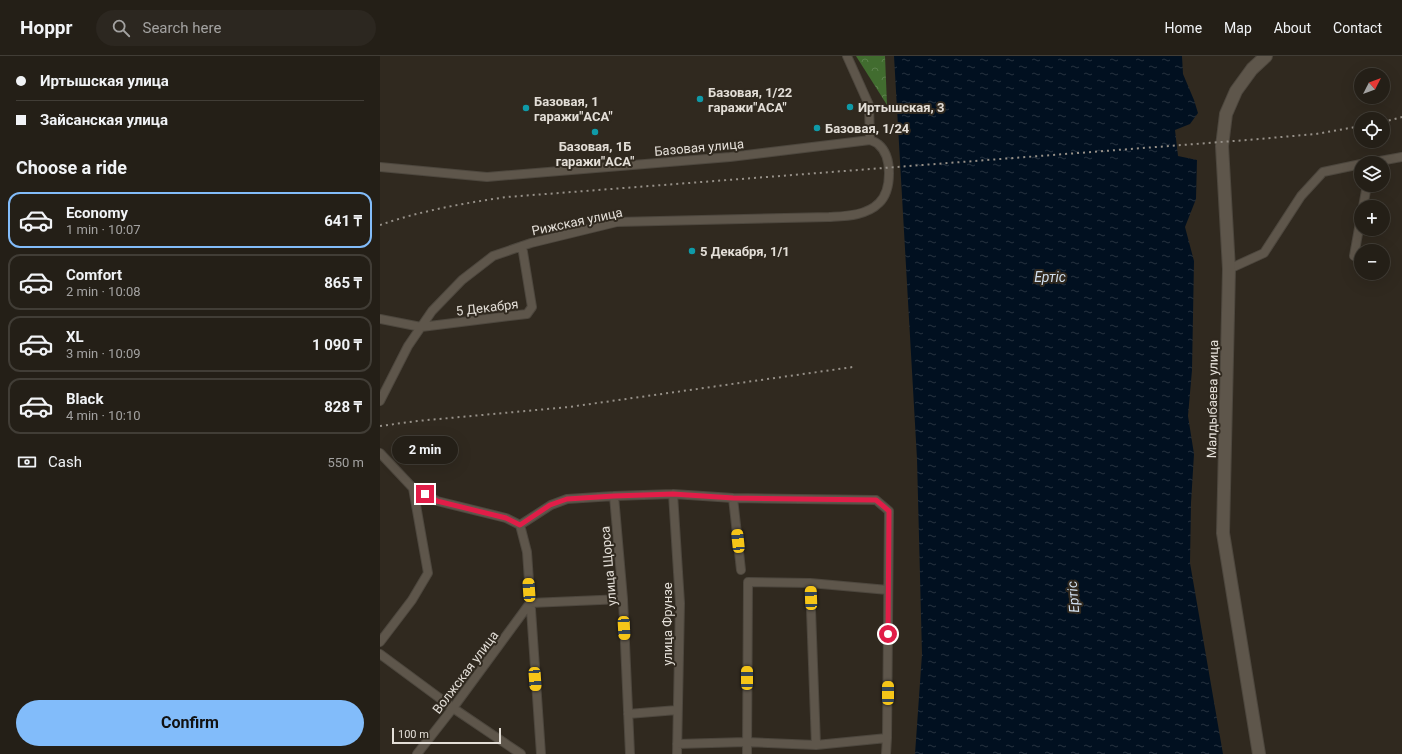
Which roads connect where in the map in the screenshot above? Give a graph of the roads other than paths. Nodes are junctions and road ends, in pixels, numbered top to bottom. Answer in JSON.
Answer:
{"nodes":[{"id":1,"x":846,"y":56,"type":"edge"},
{"id":2,"x":1266,"y":56,"type":"edge"},
{"id":3,"x":870,"y":140,"type":"junction"},
{"id":4,"x":1402,"y":157,"type":"edge"},
{"id":5,"x":1390,"y":159,"type":"edge"},
{"id":6,"x":1354,"y":165,"type":"edge"},
{"id":7,"x":380,"y":167,"type":"edge"},
{"id":8,"x":522,"y":246,"type":"junction"},
{"id":9,"x":1229,"y":269,"type":"junction"},
{"id":10,"x":380,"y":319,"type":"edge"},
{"id":11,"x":421,"y":326,"type":"junction"},
{"id":12,"x":380,"y":401,"type":"edge"},
{"id":13,"x":380,"y":453,"type":"edge"},
{"id":14,"x":413,"y":488,"type":"junction"},
{"id":15,"x":673,"y":494,"type":"junction"},
{"id":16,"x":614,"y":496,"type":"junction"},
{"id":17,"x":733,"y":498,"type":"junction"},
{"id":18,"x":520,"y":525,"type":"junction"},
{"id":19,"x":741,"y":570,"type":"dead end"},
{"id":20,"x":810,"y":583,"type":"junction"},
{"id":21,"x":888,"y":590,"type":"junction"},
{"id":22,"x":623,"y":599,"type":"junction"},
{"id":23,"x":530,"y":603,"type":"junction"},
{"id":24,"x":380,"y":642,"type":"edge"},
{"id":25,"x":380,"y":654,"type":"edge"},
{"id":26,"x":453,"y":708,"type":"junction"},
{"id":27,"x":677,"y":710,"type":"junction"},
{"id":28,"x":628,"y":714,"type":"junction"},
{"id":29,"x":887,"y":738,"type":"junction"},
{"id":30,"x":746,"y":742,"type":"junction"},
{"id":31,"x":677,"y":744,"type":"junction"},
{"id":32,"x":816,"y":745,"type":"junction"},
{"id":33,"x":417,"y":754,"type":"edge"},
{"id":34,"x":521,"y":754,"type":"edge"},
{"id":35,"x":541,"y":754,"type":"edge"},
{"id":36,"x":630,"y":754,"type":"edge"},
{"id":37,"x":677,"y":754,"type":"edge"},
{"id":38,"x":747,"y":754,"type":"edge"},
{"id":39,"x":886,"y":754,"type":"edge"},
{"id":40,"x":1259,"y":754,"type":"edge"}],
"edges":[{"from":1,"to":3,"type":"street"},
{"from":2,"to":9,"type":"main road","name":"Малдыбаева улица"},
{"from":3,"to":7,"type":"street","name":"Базовая улица"},
{"from":3,"to":8,"type":"street","name":"Рижская улица"},
{"from":4,"to":5,"type":"street"},
{"from":6,"to":9,"type":"street"},
{"from":8,"to":11,"type":"street","name":"Рижская улица"},
{"from":8,"to":11,"type":"street","name":"5 Декабря"},
{"from":9,"to":40,"type":"main road","name":"Малдыбаева улица"},
{"from":10,"to":11,"type":"street","name":"5 Декабря"},
{"from":11,"to":12,"type":"street","name":"Рижская улица"},
{"from":13,"to":14,"type":"street"},
{"from":14,"to":18,"type":"street"},
{"from":14,"to":24,"type":"street"},
{"from":15,"to":16,"type":"street"},
{"from":15,"to":17,"type":"street"},
{"from":15,"to":27,"type":"street","name":"улица Фрунзе"},
{"from":16,"to":18,"type":"street"},
{"from":16,"to":22,"type":"street","name":"улица Щорса"},
{"from":17,"to":19,"type":"street"},
{"from":17,"to":21,"type":"street"},
{"from":18,"to":23,"type":"street"},
{"from":20,"to":21,"type":"street"},
{"from":20,"to":30,"type":"street"},
{"from":20,"to":32,"type":"street"},
{"from":21,"to":29,"type":"street"},
{"from":22,"to":23,"type":"street"},
{"from":22,"to":28,"type":"street","name":"улица Щорса"},
{"from":23,"to":26,"type":"street","name":"Волжская улица"},
{"from":23,"to":35,"type":"street"},
{"from":25,"to":26,"type":"street"},
{"from":26,"to":33,"type":"street","name":"Волжская улица"},
{"from":26,"to":34,"type":"street"},
{"from":27,"to":28,"type":"street"},
{"from":27,"to":31,"type":"street","name":"улица Фрунзе"},
{"from":28,"to":36,"type":"street","name":"улица Щорса"},
{"from":29,"to":32,"type":"street"},
{"from":29,"to":39,"type":"street"},
{"from":30,"to":31,"type":"street"},
{"from":30,"to":32,"type":"street"},
{"from":30,"to":38,"type":"street"},
{"from":31,"to":37,"type":"street","name":"улица Фрунзе"}]}
